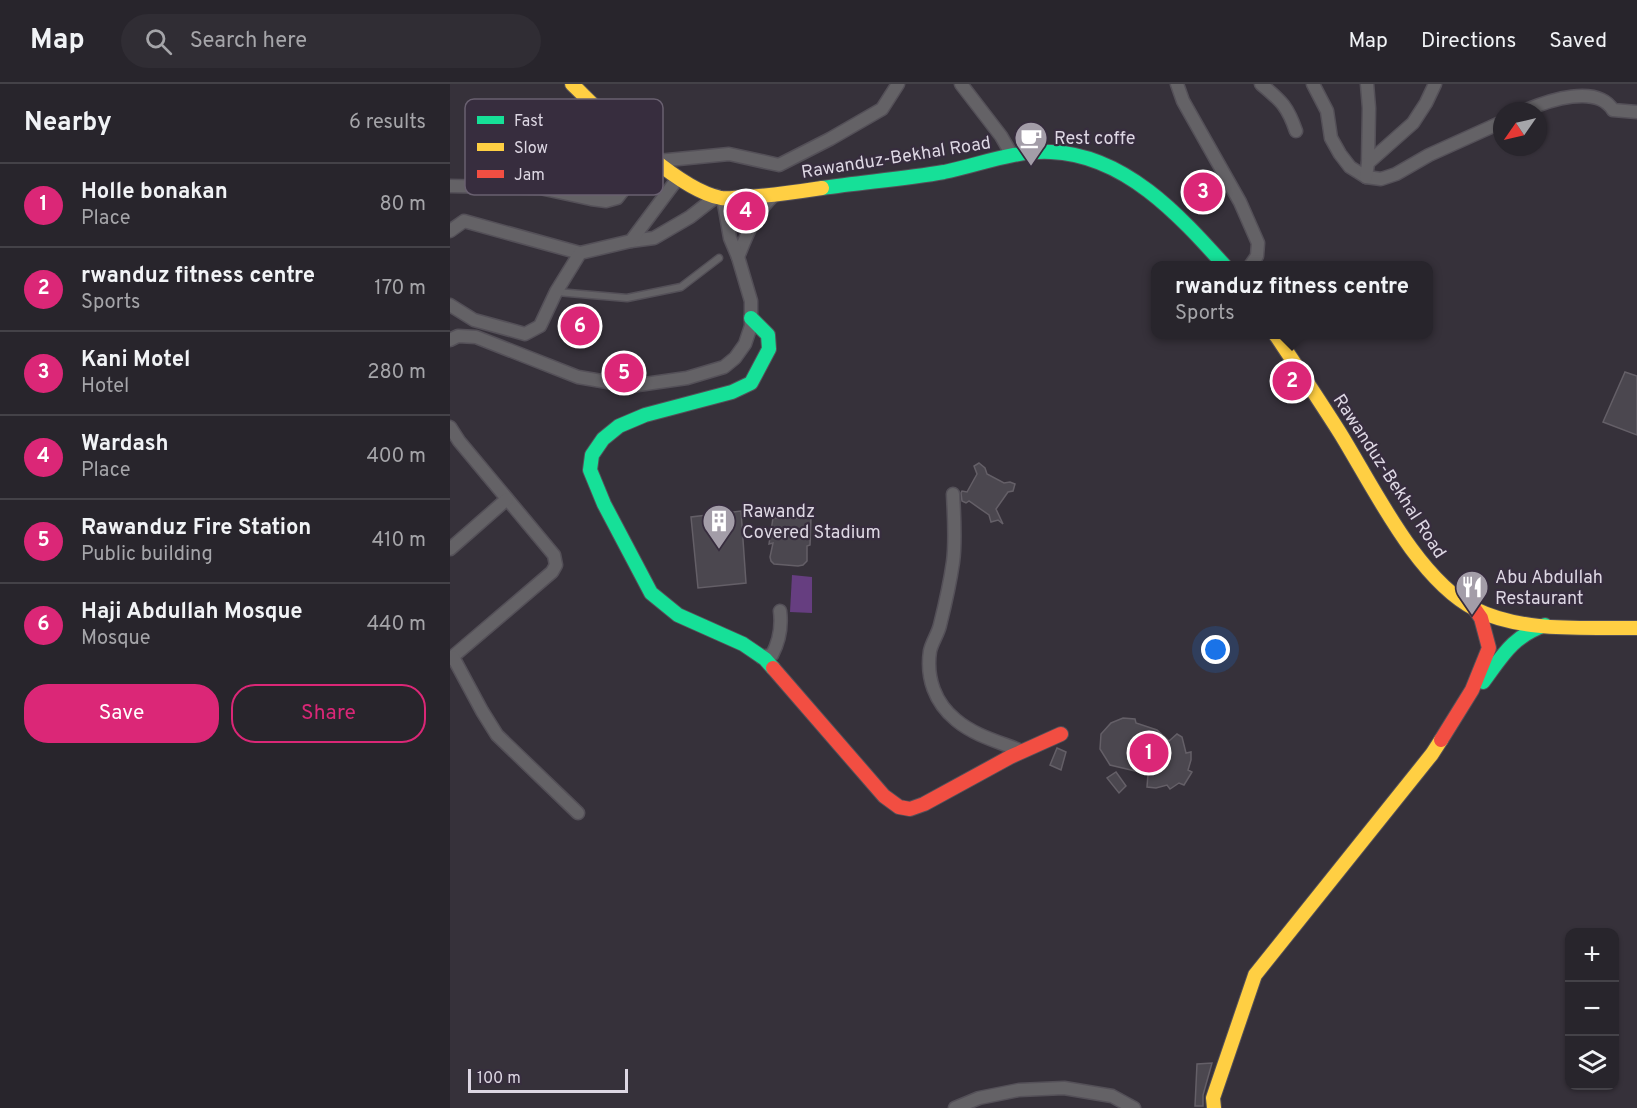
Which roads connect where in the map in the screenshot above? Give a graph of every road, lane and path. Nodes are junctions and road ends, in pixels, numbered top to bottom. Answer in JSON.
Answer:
{"nodes":[{"id":1,"x":572,"y":84,"type":"edge"},
{"id":2,"x":898,"y":84,"type":"edge"},
{"id":3,"x":961,"y":84,"type":"edge"},
{"id":4,"x":1177,"y":84,"type":"edge"},
{"id":5,"x":1261,"y":84,"type":"edge"},
{"id":6,"x":1313,"y":84,"type":"edge"},
{"id":7,"x":1367,"y":84,"type":"edge"},
{"id":8,"x":1435,"y":84,"type":"edge"},
{"id":9,"x":1585,"y":84,"type":"edge"},
{"id":10,"x":1575,"y":93,"type":"junction"},
{"id":11,"x":588,"y":99,"type":"edge"},
{"id":12,"x":1547,"y":103,"type":"edge"},
{"id":13,"x":1637,"y":112,"type":"edge"},
{"id":14,"x":1493,"y":126,"type":"edge"},
{"id":15,"x":1296,"y":131,"type":"dead end"},
{"id":16,"x":1012,"y":155,"type":"junction"},
{"id":17,"x":663,"y":161,"type":"edge"},
{"id":18,"x":1368,"y":163,"type":"junction"},
{"id":19,"x":663,"y":165,"type":"edge"},
{"id":20,"x":1366,"y":177,"type":"junction"},
{"id":21,"x":678,"y":178,"type":"junction"},
{"id":22,"x":450,"y":186,"type":"edge"},
{"id":23,"x":465,"y":186,"type":"edge"},
{"id":24,"x":572,"y":195,"type":"edge"},
{"id":25,"x":619,"y":195,"type":"edge"},
{"id":26,"x":773,"y":196,"type":"junction"},
{"id":27,"x":720,"y":197,"type":"junction"},
{"id":28,"x":450,"y":231,"type":"edge"},
{"id":29,"x":631,"y":241,"type":"junction"},
{"id":30,"x":580,"y":253,"type":"junction"},
{"id":31,"x":738,"y":257,"type":"junction"},
{"id":32,"x":719,"y":258,"type":"dead end"},
{"id":33,"x":1220,"y":261,"type":"edge"},
{"id":34,"x":1254,"y":261,"type":"edge"},
{"id":35,"x":556,"y":292,"type":"junction"},
{"id":36,"x":450,"y":305,"type":"edge"},
{"id":37,"x":751,"y":318,"type":"junction"},
{"id":38,"x":1278,"y":339,"type":"edge"},
{"id":39,"x":450,"y":340,"type":"edge"},
{"id":40,"x":450,"y":427,"type":"edge"},
{"id":41,"x":953,"y":494,"type":"dead end"},
{"id":42,"x":507,"y":499,"type":"junction"},
{"id":43,"x":450,"y":549,"type":"edge"},
{"id":44,"x":1474,"y":608,"type":"junction"},
{"id":45,"x":780,"y":611,"type":"dead end"},
{"id":46,"x":1546,"y":624,"type":"junction"},
{"id":47,"x":1637,"y":628,"type":"edge"},
{"id":48,"x":761,"y":657,"type":"junction"},
{"id":49,"x":451,"y":658,"type":"edge"},
{"id":50,"x":1472,"y":690,"type":"junction"},
{"id":51,"x":1061,"y":734,"type":"dead end"},
{"id":52,"x":1022,"y":751,"type":"junction"},
{"id":53,"x":578,"y":813,"type":"dead end"},
{"id":54,"x":955,"y":1108,"type":"edge"},
{"id":55,"x":1134,"y":1108,"type":"edge"},
{"id":56,"x":1214,"y":1108,"type":"edge"}],
"edges":[{"from":1,"to":11,"type":"street","name":"Rawanduz-Bekhal Road"},
{"from":2,"to":17,"type":"street"},
{"from":3,"to":16,"type":"street"},
{"from":4,"to":34,"type":"street"},
{"from":5,"to":15,"type":"street"},
{"from":6,"to":20,"type":"street"},
{"from":7,"to":18,"type":"street"},
{"from":8,"to":18,"type":"street"},
{"from":9,"to":10,"type":"street"},
{"from":10,"to":12,"type":"street"},
{"from":10,"to":13,"type":"street"},
{"from":14,"to":20,"type":"street"},
{"from":16,"to":26,"type":"street","name":"Rawanduz-Bekhal Road"},
{"from":16,"to":33,"type":"street","name":"Rawanduz-Bekhal Road"},
{"from":18,"to":20,"type":"street"},
{"from":19,"to":21,"type":"street","name":"Rawanduz-Bekhal Road"},
{"from":21,"to":27,"type":"street","name":"Rawanduz-Bekhal Road"},
{"from":21,"to":29,"type":"street"},
{"from":22,"to":23,"type":"street"},
{"from":24,"to":25,"type":"street"},
{"from":26,"to":27,"type":"street","name":"Rawanduz-Bekhal Road"},
{"from":26,"to":31,"type":"street"},
{"from":27,"to":29,"type":"street"},
{"from":27,"to":31,"type":"street"},
{"from":28,"to":30,"type":"street"},
{"from":29,"to":30,"type":"street"},
{"from":30,"to":35,"type":"street"},
{"from":31,"to":37,"type":"street"},
{"from":32,"to":35,"type":"lane"},
{"from":35,"to":36,"type":"street"},
{"from":37,"to":39,"type":"street"},
{"from":37,"to":48,"type":"street"},
{"from":38,"to":44,"type":"street","name":"Rawanduz-Bekhal Road"},
{"from":40,"to":42,"type":"street"},
{"from":41,"to":52,"type":"street"},
{"from":42,"to":43,"type":"street"},
{"from":42,"to":49,"type":"street"},
{"from":44,"to":46,"type":"street","name":"Rawanduz-Bekhal Road"},
{"from":44,"to":50,"type":"street"},
{"from":45,"to":48,"type":"street"},
{"from":46,"to":47,"type":"street","name":"Rawanduz-Bekhal Road"},
{"from":46,"to":50,"type":"street"},
{"from":48,"to":52,"type":"street"},
{"from":49,"to":53,"type":"street"},
{"from":50,"to":56,"type":"street"},
{"from":51,"to":52,"type":"street"},
{"from":54,"to":55,"type":"street"}]}
